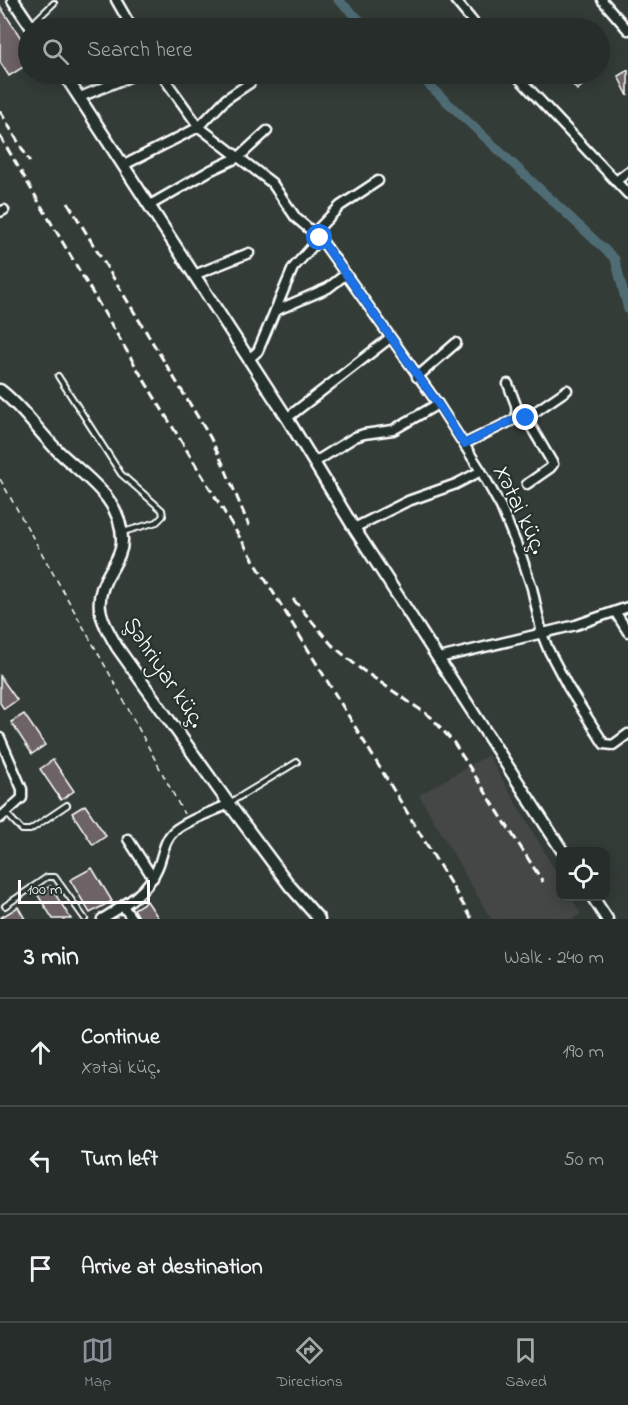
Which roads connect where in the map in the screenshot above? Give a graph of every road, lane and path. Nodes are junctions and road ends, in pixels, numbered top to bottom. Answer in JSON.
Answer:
{"nodes":[{"id":1,"x":13,"y":0,"type":"edge"},
{"id":2,"x":116,"y":0,"type":"edge"},
{"id":3,"x":454,"y":0,"type":"edge"},
{"id":4,"x":602,"y":0,"type":"edge"},
{"id":5,"x":54,"y":3,"type":"dead end"},
{"id":6,"x":25,"y":18,"type":"edge"},
{"id":7,"x":40,"y":18,"type":"edge"},
{"id":8,"x":126,"y":18,"type":"edge"},
{"id":9,"x":469,"y":18,"type":"edge"},
{"id":10,"x":628,"y":30,"type":"edge"},
{"id":11,"x":71,"y":84,"type":"edge"},
{"id":12,"x":112,"y":84,"type":"edge"},
{"id":13,"x":168,"y":84,"type":"edge"},
{"id":14,"x":248,"y":84,"type":"edge"},
{"id":15,"x":524,"y":84,"type":"edge"},
{"id":16,"x":80,"y":97,"type":"junction"},
{"id":17,"x":200,"y":127,"type":"junction"},
{"id":18,"x":267,"y":131,"type":"dead end"},
{"id":19,"x":239,"y":157,"type":"junction"},
{"id":20,"x":123,"y":165,"type":"junction"},
{"id":21,"x":628,"y":172,"type":"edge"},
{"id":22,"x":378,"y":181,"type":"dead end"},
{"id":23,"x":616,"y":182,"type":"junction"},
{"id":24,"x":628,"y":194,"type":"edge"},
{"id":25,"x":150,"y":205,"type":"junction"},
{"id":26,"x":317,"y":235,"type":"junction"},
{"id":27,"x":249,"y":253,"type":"dead end"},
{"id":28,"x":346,"y":274,"type":"junction"},
{"id":29,"x":194,"y":275,"type":"junction"},
{"id":30,"x":275,"y":311,"type":"junction"},
{"id":31,"x":390,"y":338,"type":"junction"},
{"id":32,"x":456,"y":344,"type":"dead end"},
{"id":33,"x":249,"y":359,"type":"junction"},
{"id":34,"x":58,"y":376,"type":"dead end"},
{"id":35,"x":417,"y":377,"type":"junction"},
{"id":36,"x":508,"y":384,"type":"dead end"},
{"id":37,"x":0,"y":390,"type":"edge"},
{"id":38,"x":567,"y":390,"type":"dead end"},
{"id":39,"x":438,"y":404,"type":"junction"},
{"id":40,"x":287,"y":418,"type":"junction"},
{"id":41,"x":521,"y":418,"type":"junction"},
{"id":42,"x":464,"y":444,"type":"junction"},
{"id":43,"x":315,"y":462,"type":"junction"},
{"id":44,"x":481,"y":471,"type":"junction"},
{"id":45,"x":0,"y":479,"type":"edge"},
{"id":46,"x":527,"y":484,"type":"dead end"},
{"id":47,"x":354,"y":528,"type":"junction"},
{"id":48,"x":122,"y":532,"type":"junction"},
{"id":49,"x":628,"y":607,"type":"edge"},
{"id":50,"x":616,"y":613,"type":"junction"},
{"id":51,"x":628,"y":632,"type":"edge"},
{"id":52,"x":542,"y":634,"type":"junction"},
{"id":53,"x":440,"y":658,"type":"junction"},
{"id":54,"x":628,"y":734,"type":"edge"},
{"id":55,"x":0,"y":738,"type":"edge"},
{"id":56,"x":297,"y":762,"type":"dead end"},
{"id":57,"x":229,"y":804,"type":"junction"},
{"id":58,"x":67,"y":805,"type":"dead end"},
{"id":59,"x":3,"y":816,"type":"edge"},
{"id":60,"x":189,"y":823,"type":"junction"},
{"id":61,"x":128,"y":839,"type":"dead end"},
{"id":62,"x":560,"y":847,"type":"edge"},
{"id":63,"x":153,"y":878,"type":"junction"},
{"id":64,"x":595,"y":901,"type":"edge"},
{"id":65,"x":5,"y":906,"type":"dead end"},
{"id":66,"x":123,"y":906,"type":"junction"},
{"id":67,"x":85,"y":919,"type":"edge"},
{"id":68,"x":102,"y":919,"type":"edge"},
{"id":69,"x":132,"y":919,"type":"edge"},
{"id":70,"x":319,"y":919,"type":"edge"},
{"id":71,"x":607,"y":919,"type":"edge"}],
"edges":[{"from":1,"to":6,"type":"street"},
{"from":2,"to":8,"type":"street"},
{"from":3,"to":9,"type":"street"},
{"from":4,"to":10,"type":"street"},
{"from":5,"to":7,"type":"lane"},
{"from":11,"to":16,"type":"street"},
{"from":12,"to":16,"type":"street"},
{"from":13,"to":17,"type":"street","name":"Xətai küç."},
{"from":14,"to":17,"type":"street"},
{"from":15,"to":23,"type":"street"},
{"from":16,"to":20,"type":"street"},
{"from":17,"to":19,"type":"street","name":"Xətai küç."},
{"from":17,"to":20,"type":"street"},
{"from":18,"to":19,"type":"street"},
{"from":19,"to":25,"type":"street"},
{"from":19,"to":26,"type":"street","name":"Xətai küç."},
{"from":20,"to":25,"type":"street"},
{"from":21,"to":23,"type":"street"},
{"from":22,"to":26,"type":"street"},
{"from":23,"to":24,"type":"street"},
{"from":25,"to":29,"type":"street"},
{"from":26,"to":28,"type":"street","name":"Xətai küç."},
{"from":26,"to":30,"type":"street"},
{"from":27,"to":29,"type":"street"},
{"from":28,"to":30,"type":"street"},
{"from":28,"to":31,"type":"street","name":"Xətai küç."},
{"from":29,"to":33,"type":"street"},
{"from":30,"to":33,"type":"street"},
{"from":31,"to":35,"type":"street","name":"Xətai küç."},
{"from":31,"to":40,"type":"street"},
{"from":32,"to":35,"type":"street"},
{"from":33,"to":40,"type":"street"},
{"from":34,"to":48,"type":"lane"},
{"from":35,"to":39,"type":"street","name":"Xətai küç."},
{"from":36,"to":41,"type":"street"},
{"from":37,"to":48,"type":"street"},
{"from":38,"to":41,"type":"street"},
{"from":39,"to":42,"type":"street","name":"Xətai küç."},
{"from":39,"to":43,"type":"street"},
{"from":40,"to":43,"type":"street"},
{"from":41,"to":42,"type":"street"},
{"from":41,"to":46,"type":"street"},
{"from":42,"to":44,"type":"street","name":"Xətai küç."},
{"from":43,"to":47,"type":"street"},
{"from":44,"to":47,"type":"street"},
{"from":44,"to":52,"type":"street","name":"Xətai küç."},
{"from":45,"to":60,"type":"path"},
{"from":47,"to":53,"type":"street"},
{"from":48,"to":57,"type":"street","name":"Şəhriyar küç."},
{"from":49,"to":50,"type":"street"},
{"from":50,"to":51,"type":"street"},
{"from":50,"to":52,"type":"street"},
{"from":52,"to":53,"type":"street"},
{"from":52,"to":54,"type":"street","name":"Xətai küç."},
{"from":53,"to":62,"type":"street"},
{"from":55,"to":59,"type":"street"},
{"from":56,"to":57,"type":"lane"},
{"from":57,"to":60,"type":"street"},
{"from":57,"to":70,"type":"street","name":"Şəhriyar küç."},
{"from":58,"to":59,"type":"lane"},
{"from":60,"to":63,"type":"street"},
{"from":61,"to":63,"type":"street"},
{"from":63,"to":66,"type":"street"},
{"from":64,"to":71,"type":"street"},
{"from":65,"to":67,"type":"lane"},
{"from":66,"to":68,"type":"street"},
{"from":66,"to":69,"type":"street"}]}
